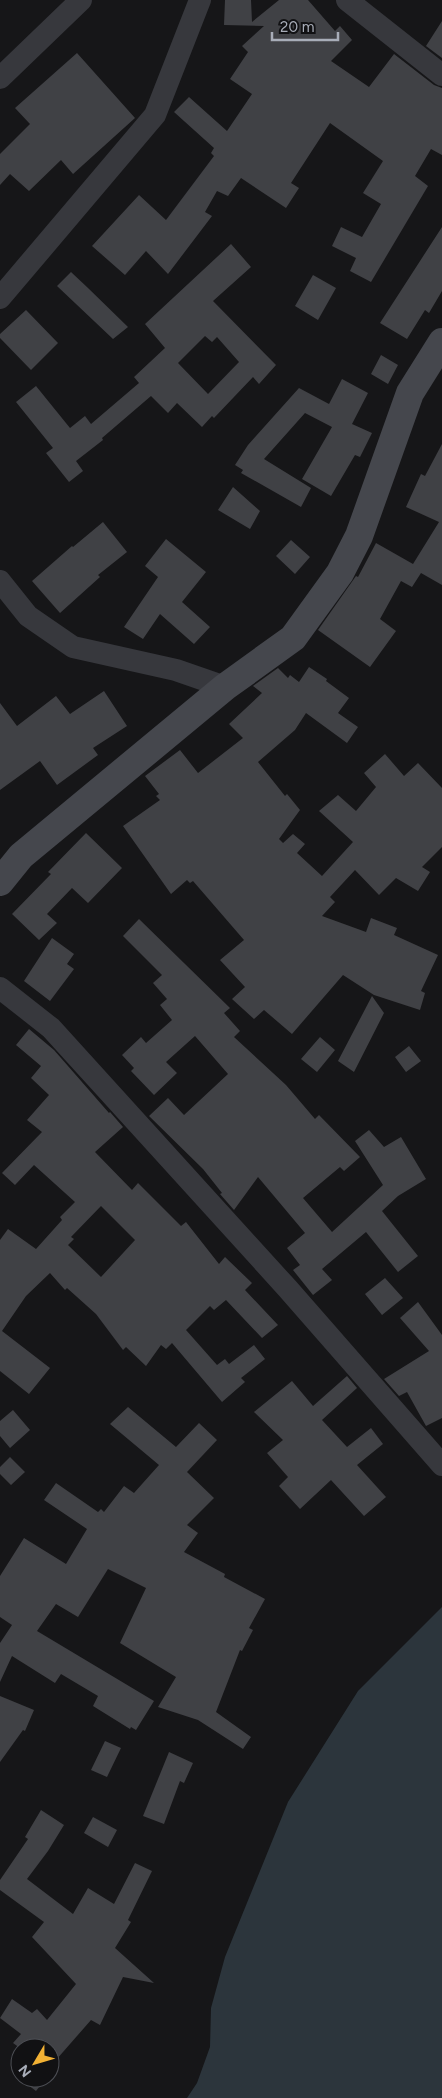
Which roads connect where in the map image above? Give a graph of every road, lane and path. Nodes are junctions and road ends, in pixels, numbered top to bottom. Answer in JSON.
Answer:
{"nodes":[{"id":1,"x":81,"y":0,"type":"edge"},
{"id":2,"x":200,"y":0,"type":"edge"},
{"id":3,"x":347,"y":0,"type":"edge"},
{"id":4,"x":442,"y":75,"type":"edge"},
{"id":5,"x":0,"y":78,"type":"edge"},
{"id":6,"x":0,"y":298,"type":"edge"},
{"id":7,"x":442,"y":342,"type":"edge"},
{"id":8,"x":0,"y":581,"type":"edge"},
{"id":9,"x":225,"y":687,"type":"junction"},
{"id":10,"x":0,"y":882,"type":"edge"},
{"id":11,"x":0,"y":988,"type":"edge"},
{"id":12,"x":442,"y":1465,"type":"edge"}],
"edges":[{"from":1,"to":5,"type":"street"},
{"from":2,"to":6,"type":"street"},
{"from":3,"to":4,"type":"street"},
{"from":7,"to":9,"type":"main road"},
{"from":8,"to":9,"type":"street"},
{"from":9,"to":10,"type":"main road"},
{"from":11,"to":12,"type":"street"}]}
